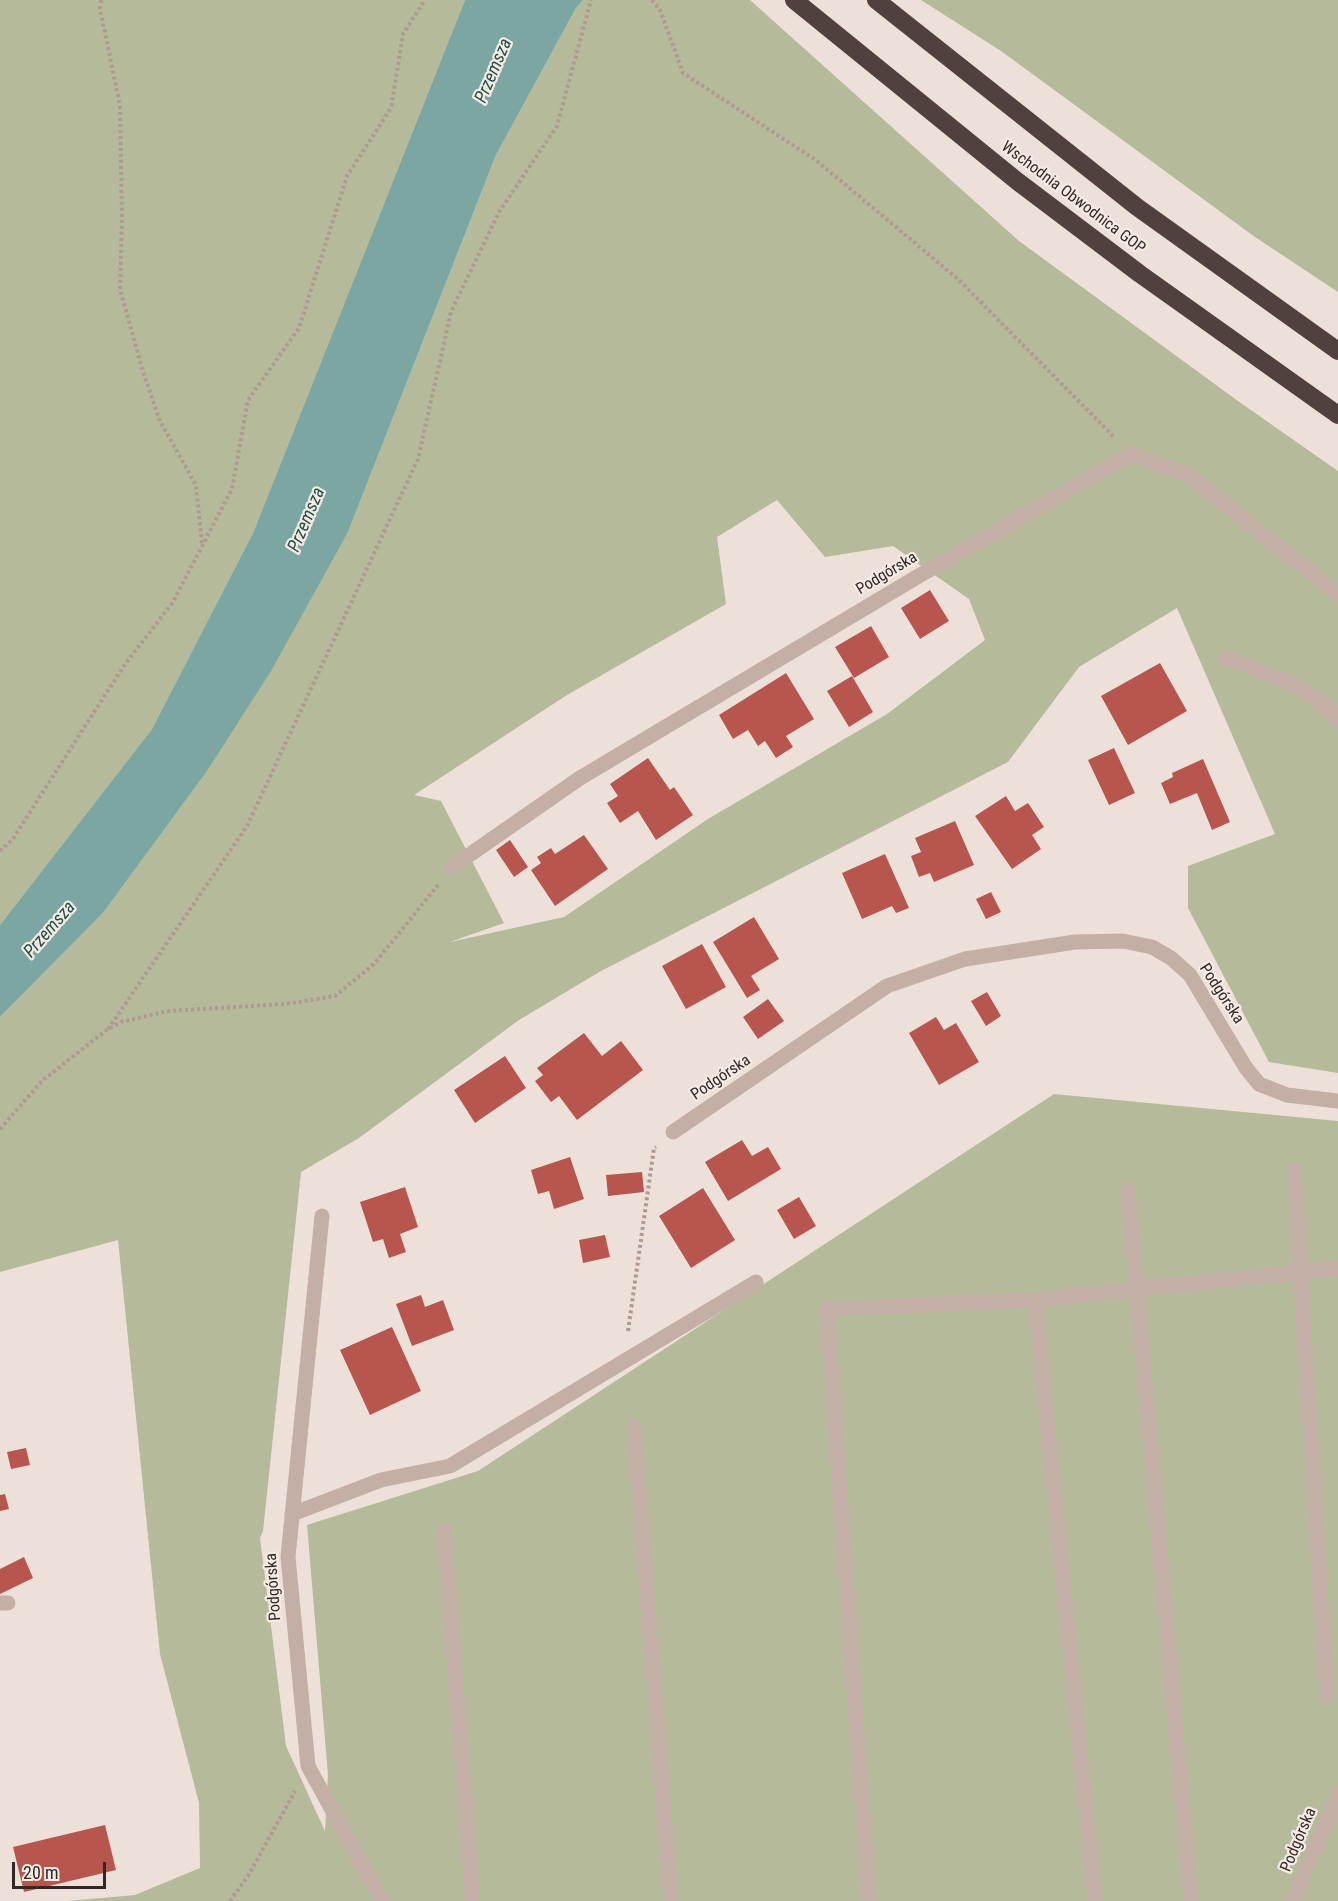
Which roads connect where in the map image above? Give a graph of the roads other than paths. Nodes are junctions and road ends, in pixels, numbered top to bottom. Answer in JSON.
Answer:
{"nodes":[{"id":1,"x":794,"y":0,"type":"edge"},
{"id":2,"x":876,"y":0,"type":"edge"},
{"id":3,"x":1338,"y":351,"type":"edge"},
{"id":4,"x":1338,"y":415,"type":"edge"},
{"id":5,"x":1338,"y":594,"type":"edge"},
{"id":6,"x":1226,"y":658,"type":"dead end"},
{"id":7,"x":1338,"y":720,"type":"edge"},
{"id":8,"x":452,"y":867,"type":"road end"},
{"id":9,"x":1338,"y":1101,"type":"edge"},
{"id":10,"x":673,"y":1132,"type":"road end"},
{"id":11,"x":1294,"y":1172,"type":"dead end"},
{"id":12,"x":1128,"y":1190,"type":"dead end"},
{"id":13,"x":321,"y":1216,"type":"dead end"},
{"id":14,"x":1338,"y":1268,"type":"edge"},
{"id":15,"x":1300,"y":1272,"type":"junction"},
{"id":16,"x":756,"y":1282,"type":"dead end"},
{"id":17,"x":1136,"y":1289,"type":"junction"},
{"id":18,"x":1035,"y":1300,"type":"junction"},
{"id":19,"x":634,"y":1426,"type":"dead end"},
{"id":20,"x":292,"y":1514,"type":"junction"},
{"id":21,"x":444,"y":1530,"type":"dead end"},
{"id":22,"x":1327,"y":1697,"type":"dead end"},
{"id":23,"x":1338,"y":1794,"type":"edge"},
{"id":24,"x":1332,"y":1820,"type":"edge"},
{"id":25,"x":382,"y":1901,"type":"edge"},
{"id":26,"x":473,"y":1901,"type":"edge"},
{"id":27,"x":671,"y":1901,"type":"edge"},
{"id":28,"x":869,"y":1901,"type":"edge"},
{"id":29,"x":1095,"y":1901,"type":"edge"},
{"id":30,"x":1191,"y":1901,"type":"edge"},
{"id":31,"x":1293,"y":1901,"type":"edge"}],
"edges":[{"from":1,"to":4,"type":"highway","name":"Wschodnia Obwodnica GOP"},
{"from":2,"to":3,"type":"highway","name":"Wschodnia Obwodnica GOP"},
{"from":5,"to":8,"type":"street","name":"Podgórska"},
{"from":6,"to":7,"type":"street"},
{"from":9,"to":10,"type":"street","name":"Podgórska"},
{"from":11,"to":15,"type":"street"},
{"from":12,"to":17,"type":"street"},
{"from":13,"to":20,"type":"street","name":"Podgórska"},
{"from":14,"to":15,"type":"street"},
{"from":15,"to":17,"type":"street"},
{"from":15,"to":22,"type":"street"},
{"from":16,"to":20,"type":"street"},
{"from":17,"to":18,"type":"street"},
{"from":17,"to":30,"type":"street"},
{"from":18,"to":28,"type":"street"},
{"from":18,"to":29,"type":"street"},
{"from":19,"to":27,"type":"street"},
{"from":20,"to":25,"type":"street","name":"Podgórska"},
{"from":21,"to":26,"type":"street"},
{"from":23,"to":24,"type":"street","name":"Podgórska"},
{"from":24,"to":31,"type":"street","name":"Podgórska"}]}
